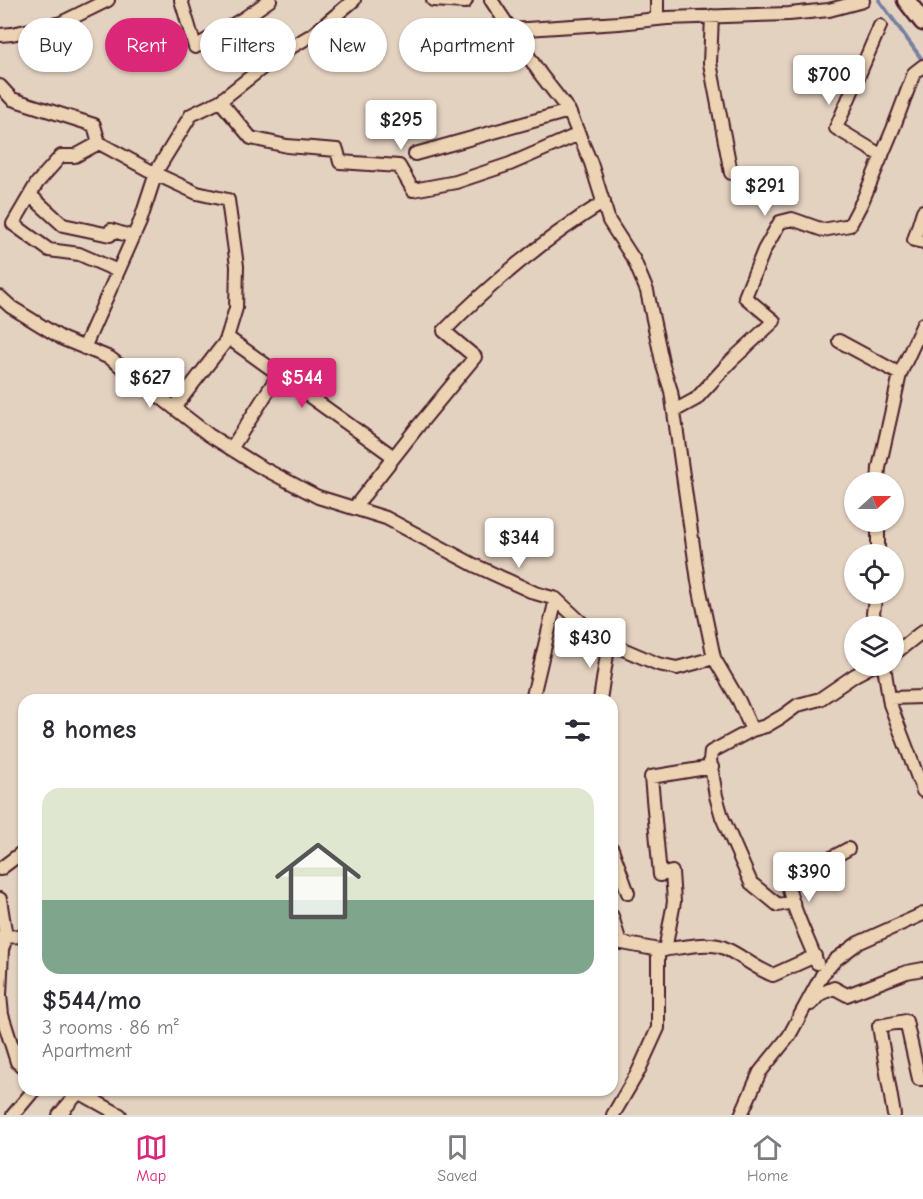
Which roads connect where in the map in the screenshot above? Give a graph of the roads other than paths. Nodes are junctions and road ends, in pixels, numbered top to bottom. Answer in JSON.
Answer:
{"nodes":[{"id":1,"x":108,"y":0,"type":"edge"},
{"id":2,"x":181,"y":0,"type":"edge"},
{"id":3,"x":270,"y":0,"type":"edge"},
{"id":4,"x":354,"y":0,"type":"edge"},
{"id":5,"x":433,"y":0,"type":"edge"},
{"id":6,"x":466,"y":0,"type":"edge"},
{"id":7,"x":490,"y":0,"type":"edge"},
{"id":8,"x":657,"y":0,"type":"edge"},
{"id":9,"x":906,"y":0,"type":"edge"},
{"id":10,"x":863,"y":1,"type":"edge"},
{"id":11,"x":712,"y":16,"type":"junction"},
{"id":12,"x":503,"y":18,"type":"edge"},
{"id":13,"x":657,"y":19,"type":"junction"},
{"id":14,"x":922,"y":19,"type":"edge"},
{"id":15,"x":880,"y":26,"type":"dead end"},
{"id":16,"x":535,"y":28,"type":"edge"},
{"id":17,"x":0,"y":35,"type":"edge"},
{"id":18,"x":535,"y":66,"type":"edge"},
{"id":19,"x":921,"y":68,"type":"edge"},
{"id":20,"x":0,"y":86,"type":"edge"},
{"id":21,"x":220,"y":101,"type":"junction"},
{"id":22,"x":569,"y":111,"type":"junction"},
{"id":23,"x":579,"y":134,"type":"junction"},
{"id":24,"x":99,"y":143,"type":"junction"},
{"id":25,"x":415,"y":154,"type":"dead end"},
{"id":26,"x":882,"y":156,"type":"junction"},
{"id":27,"x":731,"y":173,"type":"dead end"},
{"id":28,"x":156,"y":174,"type":"junction"},
{"id":29,"x":30,"y":195,"type":"junction"},
{"id":30,"x":604,"y":202,"type":"junction"},
{"id":31,"x":923,"y":211,"type":"edge"},
{"id":32,"x":133,"y":237,"type":"junction"},
{"id":33,"x":923,"y":242,"type":"edge"},
{"id":34,"x":118,"y":271,"type":"junction"},
{"id":35,"x":0,"y":297,"type":"edge"},
{"id":36,"x":923,"y":324,"type":"edge"},
{"id":37,"x":227,"y":337,"type":"junction"},
{"id":38,"x":839,"y":341,"type":"dead end"},
{"id":39,"x":84,"y":348,"type":"junction"},
{"id":40,"x":279,"y":374,"type":"junction"},
{"id":41,"x":900,"y":374,"type":"junction"},
{"id":42,"x":174,"y":408,"type":"junction"},
{"id":43,"x":674,"y":411,"type":"junction"},
{"id":44,"x":231,"y":449,"type":"junction"},
{"id":45,"x":394,"y":458,"type":"junction"},
{"id":46,"x":879,"y":472,"type":"edge"},
{"id":47,"x":354,"y":508,"type":"junction"},
{"id":48,"x":556,"y":600,"type":"junction"},
{"id":49,"x":923,"y":631,"type":"edge"},
{"id":50,"x":609,"y":641,"type":"junction"},
{"id":51,"x":904,"y":647,"type":"edge"},
{"id":52,"x":714,"y":658,"type":"junction"},
{"id":53,"x":854,"y":676,"type":"edge"},
{"id":54,"x":886,"y":676,"type":"edge"},
{"id":55,"x":533,"y":694,"type":"edge"},
{"id":56,"x":601,"y":694,"type":"edge"},
{"id":57,"x":923,"y":697,"type":"edge"},
{"id":58,"x":889,"y":698,"type":"junction"},
{"id":59,"x":752,"y":730,"type":"junction"},
{"id":60,"x":712,"y":767,"type":"junction"},
{"id":61,"x":923,"y":790,"type":"edge"},
{"id":62,"x":849,"y":849,"type":"dead end"},
{"id":63,"x":18,"y":856,"type":"edge"},
{"id":64,"x":618,"y":866,"type":"edge"},
{"id":65,"x":0,"y":869,"type":"edge"},
{"id":66,"x":628,"y":893,"type":"dead end"},
{"id":67,"x":0,"y":900,"type":"edge"},
{"id":68,"x":793,"y":902,"type":"junction"},
{"id":69,"x":923,"y":914,"type":"edge"},
{"id":70,"x":18,"y":936,"type":"edge"},
{"id":71,"x":3,"y":937,"type":"edge"},
{"id":72,"x":618,"y":942,"type":"edge"},
{"id":73,"x":662,"y":950,"type":"junction"},
{"id":74,"x":815,"y":956,"type":"junction"},
{"id":75,"x":923,"y":969,"type":"edge"},
{"id":76,"x":822,"y":975,"type":"junction"},
{"id":77,"x":798,"y":1019,"type":"junction"},
{"id":78,"x":18,"y":1063,"type":"edge"},
{"id":79,"x":923,"y":1079,"type":"edge"},
{"id":80,"x":29,"y":1096,"type":"edge"},
{"id":81,"x":73,"y":1096,"type":"edge"},
{"id":82,"x":86,"y":1096,"type":"edge"},
{"id":83,"x":13,"y":1115,"type":"edge"},
{"id":84,"x":59,"y":1115,"type":"edge"},
{"id":85,"x":120,"y":1115,"type":"edge"},
{"id":86,"x":613,"y":1115,"type":"edge"},
{"id":87,"x":741,"y":1115,"type":"edge"},
{"id":88,"x":894,"y":1115,"type":"edge"}],
"edges":[{"from":1,"to":17,"type":"street"},
{"from":2,"to":3,"type":"street"},
{"from":4,"to":21,"type":"street"},
{"from":5,"to":6,"type":"street"},
{"from":7,"to":12,"type":"street"},
{"from":8,"to":13,"type":"street"},
{"from":9,"to":14,"type":"main road"},
{"from":10,"to":11,"type":"street"},
{"from":11,"to":13,"type":"street"},
{"from":11,"to":27,"type":"street"},
{"from":13,"to":16,"type":"street"},
{"from":15,"to":26,"type":"street"},
{"from":18,"to":22,"type":"street"},
{"from":19,"to":26,"type":"street"},
{"from":20,"to":24,"type":"street"},
{"from":21,"to":23,"type":"street"},
{"from":21,"to":28,"type":"street"},
{"from":22,"to":23,"type":"street"},
{"from":22,"to":25,"type":"street"},
{"from":23,"to":30,"type":"street"},
{"from":24,"to":28,"type":"street"},
{"from":24,"to":29,"type":"street"},
{"from":26,"to":43,"type":"street"},
{"from":28,"to":32,"type":"street"},
{"from":28,"to":37,"type":"street"},
{"from":29,"to":32,"type":"street"},
{"from":29,"to":34,"type":"street"},
{"from":30,"to":43,"type":"street"},
{"from":30,"to":45,"type":"street"},
{"from":31,"to":33,"type":"street"},
{"from":32,"to":34,"type":"street"},
{"from":34,"to":39,"type":"street"},
{"from":35,"to":39,"type":"street"},
{"from":36,"to":41,"type":"street"},
{"from":37,"to":40,"type":"street"},
{"from":37,"to":42,"type":"street"},
{"from":38,"to":41,"type":"street"},
{"from":39,"to":42,"type":"street"},
{"from":40,"to":44,"type":"street"},
{"from":40,"to":45,"type":"street"},
{"from":41,"to":46,"type":"street"},
{"from":42,"to":44,"type":"street"},
{"from":43,"to":52,"type":"street"},
{"from":44,"to":47,"type":"street"},
{"from":45,"to":47,"type":"street"},
{"from":47,"to":48,"type":"street"},
{"from":48,"to":50,"type":"street"},
{"from":48,"to":55,"type":"street"},
{"from":49,"to":51,"type":"street"},
{"from":50,"to":52,"type":"street"},
{"from":50,"to":56,"type":"street"},
{"from":52,"to":59,"type":"street"},
{"from":53,"to":59,"type":"street"},
{"from":54,"to":58,"type":"street"},
{"from":57,"to":58,"type":"street"},
{"from":58,"to":61,"type":"street"},
{"from":59,"to":60,"type":"street"},
{"from":60,"to":68,"type":"street"},
{"from":60,"to":73,"type":"street"},
{"from":62,"to":68,"type":"street"},
{"from":63,"to":65,"type":"street"},
{"from":64,"to":66,"type":"street"},
{"from":67,"to":71,"type":"street"},
{"from":68,"to":74,"type":"street"},
{"from":69,"to":76,"type":"street"},
{"from":70,"to":71,"type":"street"},
{"from":71,"to":78,"type":"street"},
{"from":72,"to":73,"type":"street"},
{"from":73,"to":74,"type":"street"},
{"from":73,"to":86,"type":"street"},
{"from":74,"to":76,"type":"street"},
{"from":75,"to":77,"type":"street"},
{"from":76,"to":77,"type":"street"},
{"from":77,"to":87,"type":"street"},
{"from":79,"to":88,"type":"street"},
{"from":80,"to":83,"type":"street"},
{"from":81,"to":84,"type":"street"},
{"from":82,"to":85,"type":"street"}]}
